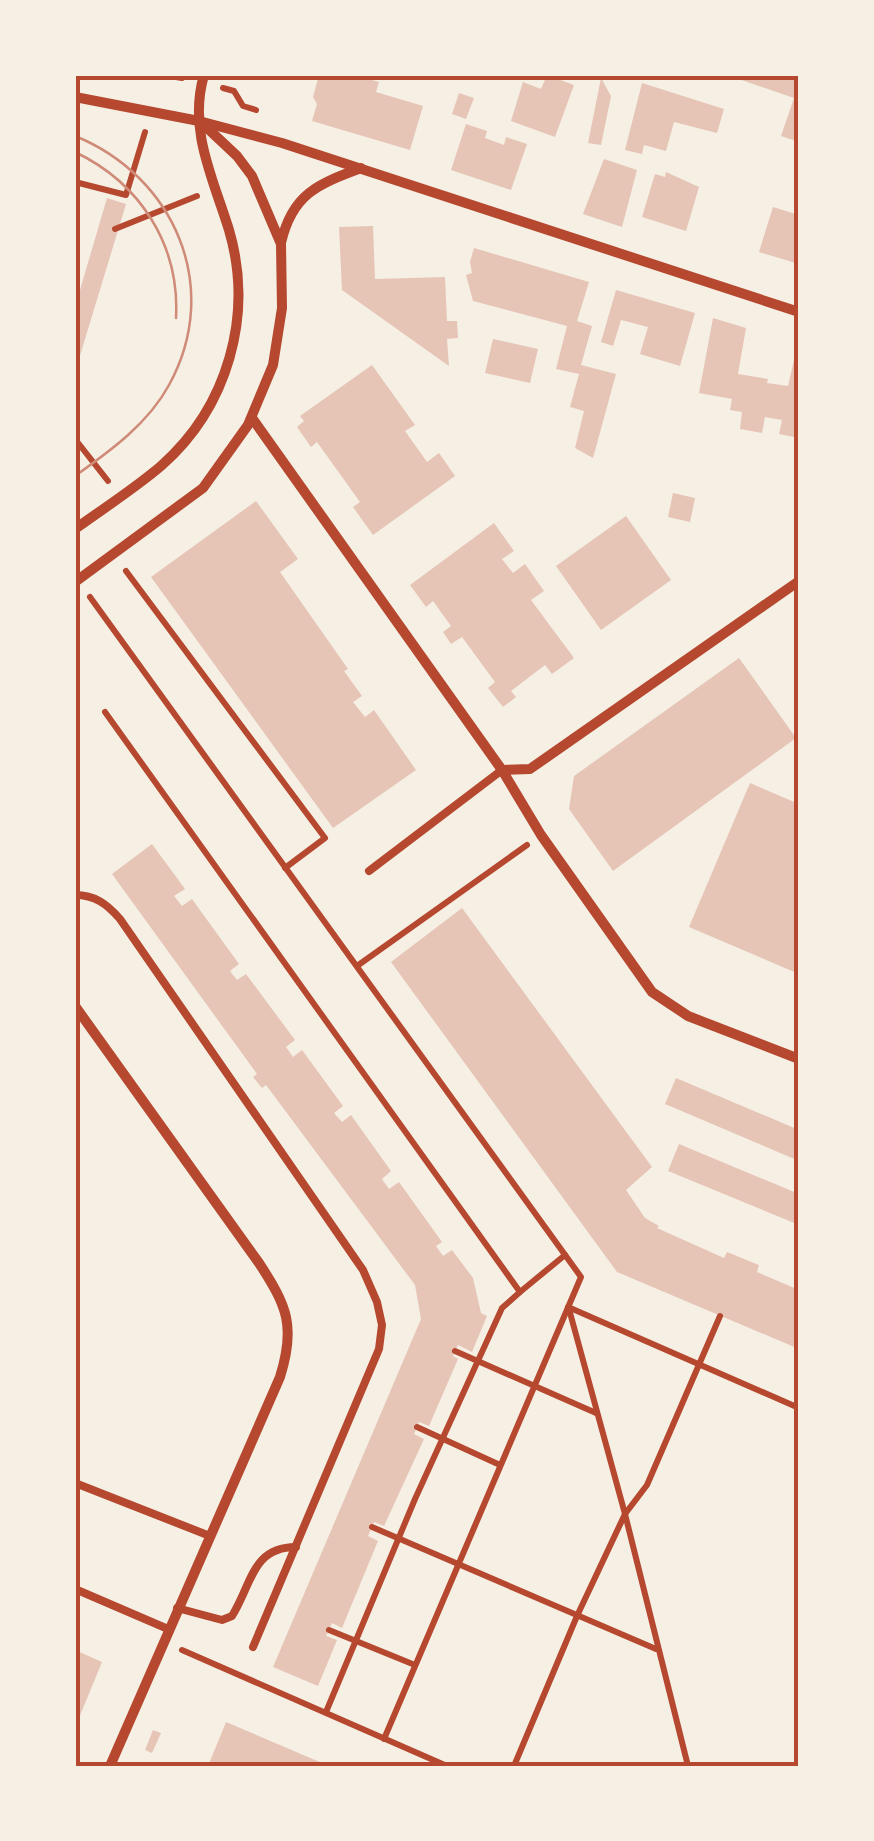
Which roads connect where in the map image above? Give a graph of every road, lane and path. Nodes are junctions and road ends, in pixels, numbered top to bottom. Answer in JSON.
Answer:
{"nodes":[{"id":1,"x":164,"y":75,"type":"edge"},
{"id":2,"x":202,"y":78,"type":"edge"},
{"id":3,"x":75,"y":96,"type":"edge"},
{"id":4,"x":200,"y":122,"type":"junction"},
{"id":5,"x":282,"y":143,"type":"junction"},
{"id":6,"x":361,"y":168,"type":"junction"},
{"id":7,"x":75,"y":182,"type":"edge"},
{"id":8,"x":126,"y":196,"type":"dead end"},
{"id":9,"x":281,"y":244,"type":"junction"},
{"id":10,"x":799,"y":312,"type":"edge"},
{"id":11,"x":252,"y":418,"type":"junction"},
{"id":12,"x":104,"y":478,"type":"dead end"},
{"id":13,"x":95,"y":484,"type":"dead end"},
{"id":14,"x":75,"y":529,"type":"edge"},
{"id":15,"x":113,"y":554,"type":"junction"},
{"id":16,"x":76,"y":581,"type":"edge"},
{"id":17,"x":799,"y":581,"type":"edge"},
{"id":18,"x":105,"y":712,"type":"dead end"},
{"id":19,"x":502,"y":770,"type":"junction"},
{"id":20,"x":542,"y":835,"type":"junction"},
{"id":21,"x":286,"y":868,"type":"junction"},
{"id":22,"x":369,"y":871,"type":"dead end"},
{"id":23,"x":75,"y":895,"type":"edge"},
{"id":24,"x":357,"y":966,"type":"junction"},
{"id":25,"x":75,"y":1006,"type":"edge"},
{"id":26,"x":799,"y":1059,"type":"edge"},
{"id":27,"x":565,"y":1255,"type":"junction"},
{"id":28,"x":520,"y":1292,"type":"junction"},
{"id":29,"x":568,"y":1308,"type":"junction"},
{"id":30,"x":720,"y":1316,"type":"dead end"},
{"id":31,"x":456,"y":1350,"type":"dead end"},
{"id":32,"x":478,"y":1360,"type":"junction"},
{"id":33,"x":698,"y":1364,"type":"junction"},
{"id":34,"x":535,"y":1386,"type":"junction"},
{"id":35,"x":798,"y":1405,"type":"edge"},
{"id":36,"x":596,"y":1414,"type":"junction"},
{"id":37,"x":417,"y":1428,"type":"dead end"},
{"id":38,"x":442,"y":1440,"type":"junction"},
{"id":39,"x":500,"y":1466,"type":"junction"},
{"id":40,"x":75,"y":1483,"type":"edge"},
{"id":41,"x":626,"y":1514,"type":"junction"},
{"id":42,"x":372,"y":1527,"type":"dead end"},
{"id":43,"x":210,"y":1536,"type":"junction"},
{"id":44,"x":399,"y":1538,"type":"junction"},
{"id":45,"x":296,"y":1547,"type":"junction"},
{"id":46,"x":457,"y":1564,"type":"junction"},
{"id":47,"x":75,"y":1589,"type":"edge"},
{"id":48,"x":178,"y":1608,"type":"junction"},
{"id":49,"x":577,"y":1616,"type":"junction"},
{"id":50,"x":168,"y":1629,"type":"junction"},
{"id":51,"x":329,"y":1630,"type":"dead end"},
{"id":52,"x":356,"y":1641,"type":"junction"},
{"id":53,"x":163,"y":1642,"type":"junction"},
{"id":54,"x":253,"y":1647,"type":"dead end"},
{"id":55,"x":657,"y":1649,"type":"junction"},
{"id":56,"x":415,"y":1665,"type":"junction"},
{"id":57,"x":326,"y":1712,"type":"junction"},
{"id":58,"x":384,"y":1739,"type":"junction"},
{"id":59,"x":110,"y":1766,"type":"edge"},
{"id":60,"x":447,"y":1766,"type":"edge"},
{"id":61,"x":514,"y":1766,"type":"edge"},
{"id":62,"x":688,"y":1766,"type":"edge"}],
"edges":[{"from":1,"to":2,"type":"path"},
{"from":2,"to":4,"type":"street"},
{"from":2,"to":5,"type":"path"},
{"from":3,"to":4,"type":"street"},
{"from":4,"to":5,"type":"street"},
{"from":4,"to":9,"type":"street"},
{"from":4,"to":14,"type":"street"},
{"from":5,"to":6,"type":"street"},
{"from":6,"to":9,"type":"street"},
{"from":6,"to":10,"type":"street"},
{"from":7,"to":8,"type":"path"},
{"from":9,"to":11,"type":"street"},
{"from":11,"to":15,"type":"street"},
{"from":11,"to":19,"type":"street"},
{"from":12,"to":13,"type":"path"},
{"from":15,"to":16,"type":"street"},
{"from":15,"to":21,"type":"path"},
{"from":16,"to":21,"type":"path"},
{"from":17,"to":19,"type":"street"},
{"from":18,"to":28,"type":"path"},
{"from":19,"to":20,"type":"street"},
{"from":19,"to":22,"type":"lane"},
{"from":20,"to":24,"type":"path"},
{"from":20,"to":26,"type":"street"},
{"from":21,"to":24,"type":"path"},
{"from":23,"to":45,"type":"lane"},
{"from":24,"to":27,"type":"path"},
{"from":25,"to":43,"type":"street"},
{"from":27,"to":28,"type":"path"},
{"from":27,"to":29,"type":"path"},
{"from":28,"to":32,"type":"path"},
{"from":29,"to":33,"type":"path"},
{"from":29,"to":34,"type":"path"},
{"from":29,"to":36,"type":"path"},
{"from":30,"to":33,"type":"path"},
{"from":31,"to":32,"type":"path"},
{"from":32,"to":34,"type":"path"},
{"from":32,"to":38,"type":"path"},
{"from":33,"to":35,"type":"path"},
{"from":33,"to":41,"type":"path"},
{"from":34,"to":36,"type":"path"},
{"from":34,"to":39,"type":"path"},
{"from":36,"to":41,"type":"path"},
{"from":37,"to":38,"type":"path"},
{"from":38,"to":39,"type":"path"},
{"from":38,"to":44,"type":"path"},
{"from":39,"to":46,"type":"path"},
{"from":40,"to":43,"type":"lane"},
{"from":41,"to":49,"type":"path"},
{"from":41,"to":55,"type":"path"},
{"from":42,"to":44,"type":"path"},
{"from":43,"to":48,"type":"street"},
{"from":44,"to":46,"type":"path"},
{"from":44,"to":52,"type":"path"},
{"from":45,"to":48,"type":"lane"},
{"from":45,"to":54,"type":"lane"},
{"from":46,"to":49,"type":"path"},
{"from":46,"to":56,"type":"path"},
{"from":47,"to":50,"type":"lane"},
{"from":48,"to":50,"type":"street"},
{"from":49,"to":55,"type":"path"},
{"from":49,"to":61,"type":"path"},
{"from":50,"to":53,"type":"street"},
{"from":51,"to":52,"type":"path"},
{"from":52,"to":56,"type":"path"},
{"from":52,"to":57,"type":"path"},
{"from":53,"to":57,"type":"path"},
{"from":53,"to":59,"type":"street"},
{"from":55,"to":62,"type":"path"},
{"from":56,"to":58,"type":"path"},
{"from":57,"to":58,"type":"path"},
{"from":58,"to":60,"type":"path"}]}
